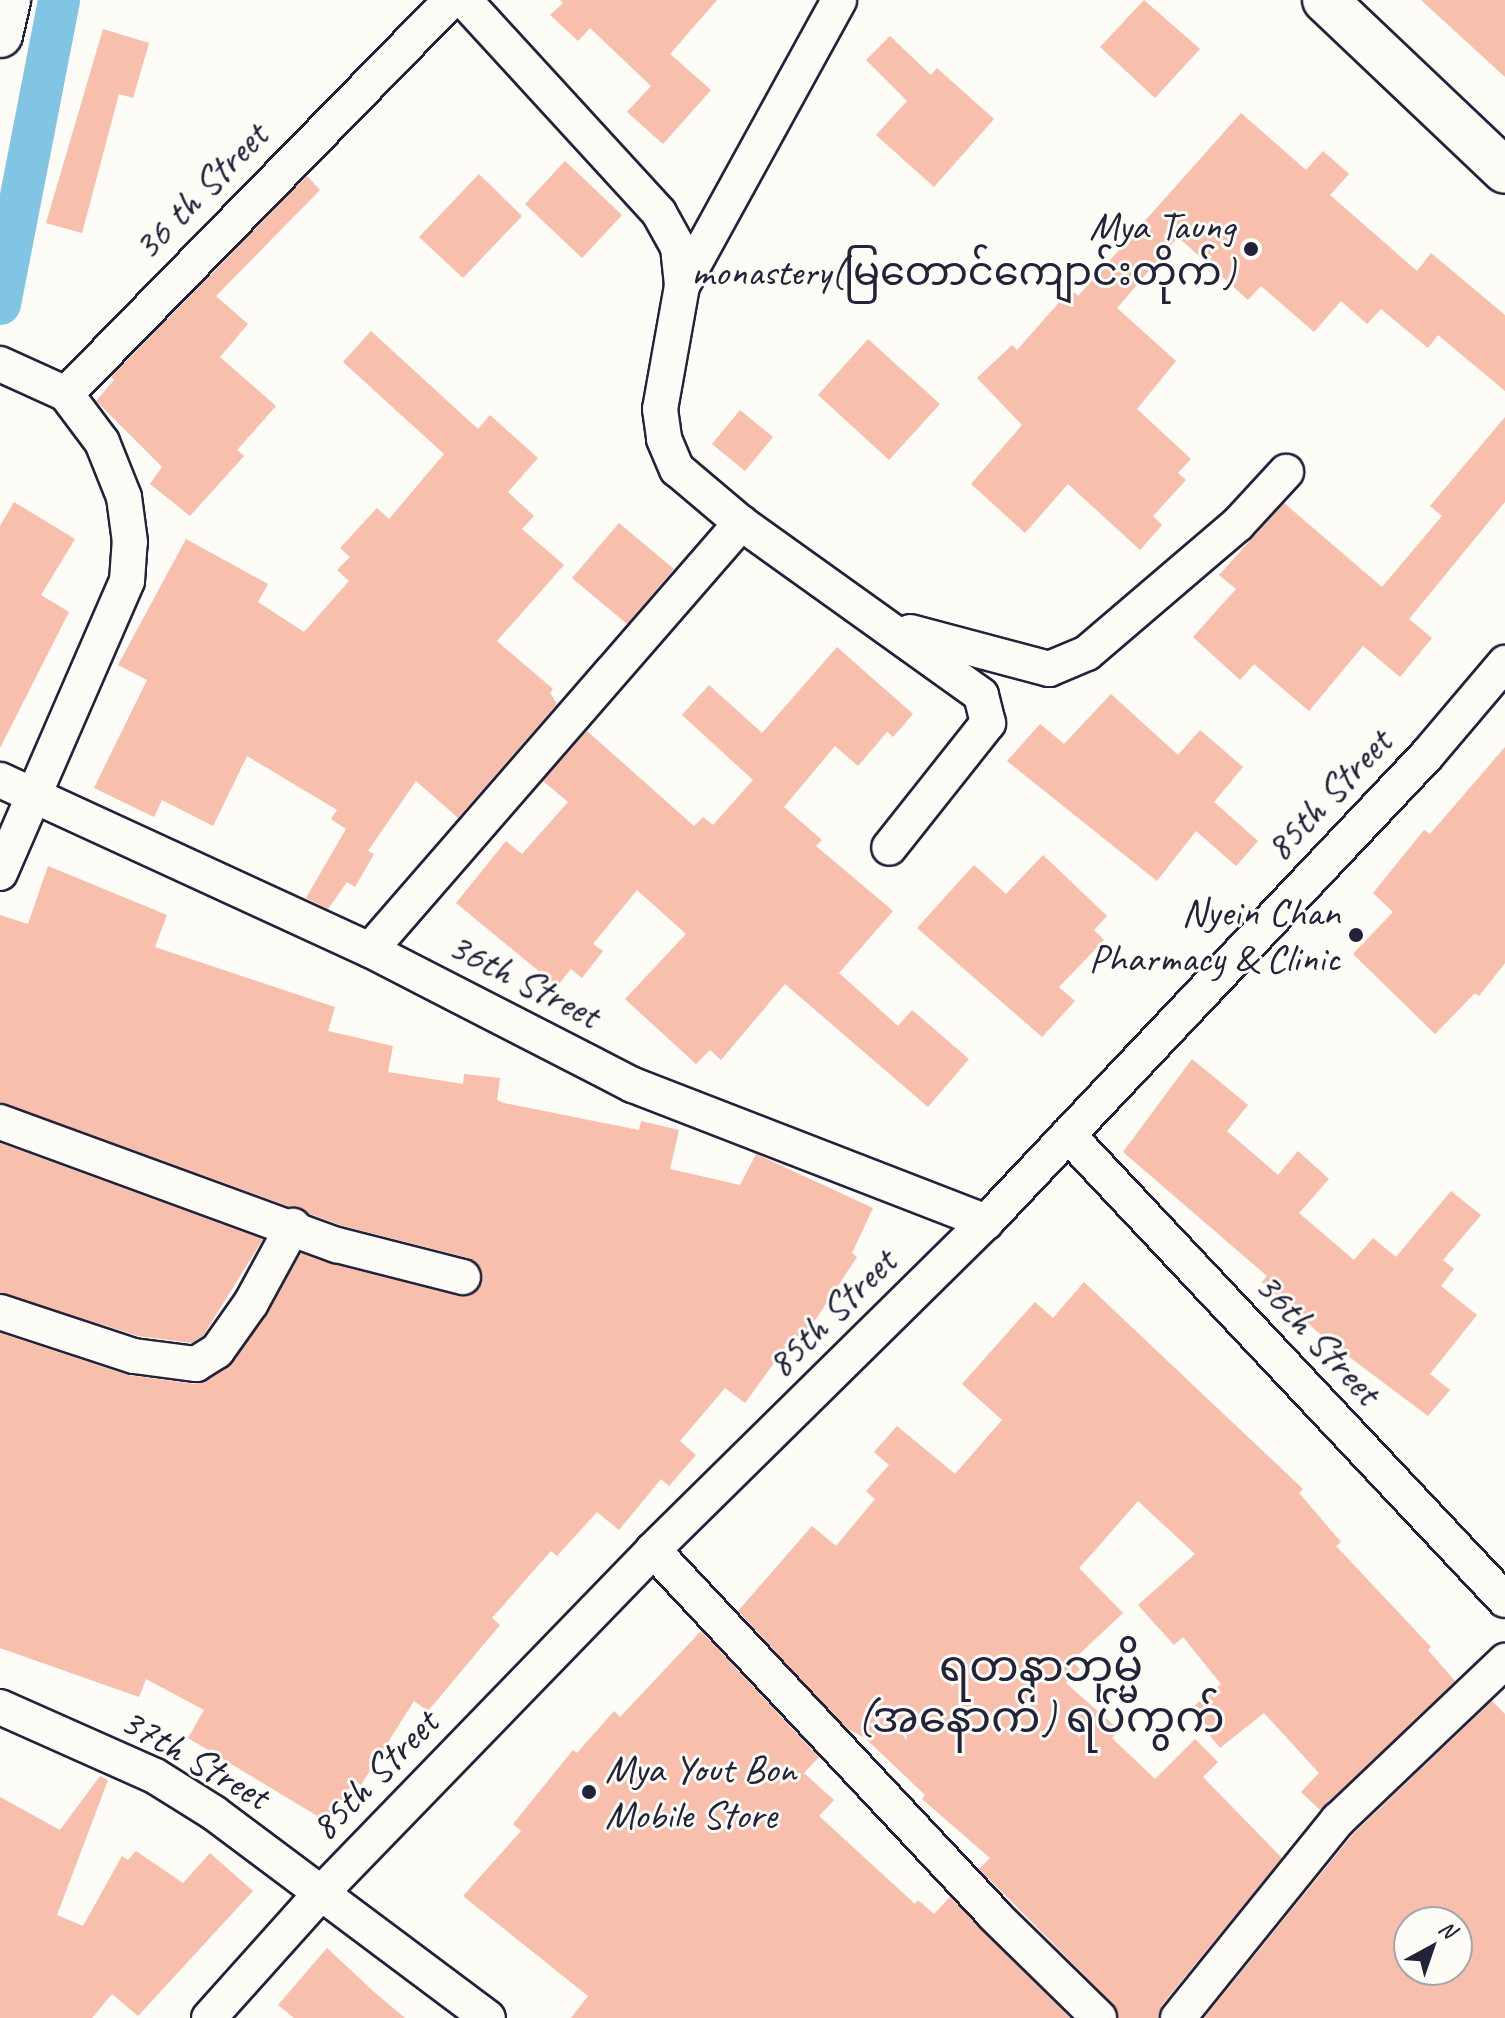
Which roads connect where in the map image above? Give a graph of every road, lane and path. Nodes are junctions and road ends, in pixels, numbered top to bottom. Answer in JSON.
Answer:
{"nodes":[{"id":1,"x":8,"y":0,"type":"edge"},
{"id":2,"x":451,"y":0,"type":"edge"},
{"id":3,"x":464,"y":0,"type":"edge"},
{"id":4,"x":839,"y":0,"type":"edge"},
{"id":5,"x":1325,"y":0,"type":"edge"},
{"id":6,"x":0,"y":35,"type":"edge"},
{"id":7,"x":1505,"y":171,"type":"edge"},
{"id":8,"x":682,"y":286,"type":"junction"},
{"id":9,"x":2,"y":364,"type":"edge"},
{"id":10,"x":66,"y":394,"type":"junction"},
{"id":11,"x":1286,"y":472,"type":"dead end"},
{"id":12,"x":741,"y":523,"type":"junction"},
{"id":13,"x":816,"y":578,"type":"junction"},
{"id":14,"x":1505,"y":663,"type":"edge"},
{"id":15,"x":0,"y":780,"type":"edge"},
{"id":16,"x":31,"y":794,"type":"junction"},
{"id":17,"x":889,"y":848,"type":"dead end"},
{"id":18,"x":0,"y":873,"type":"edge"},
{"id":19,"x":370,"y":950,"type":"junction"},
{"id":20,"x":0,"y":1122,"type":"edge"},
{"id":21,"x":1068,"y":1135,"type":"junction"},
{"id":22,"x":986,"y":1222,"type":"junction"},
{"id":23,"x":293,"y":1226,"type":"junction"},
{"id":24,"x":463,"y":1277,"type":"dead end"},
{"id":25,"x":0,"y":1312,"type":"edge"},
{"id":26,"x":653,"y":1550,"type":"junction"},
{"id":27,"x":1505,"y":1600,"type":"edge"},
{"id":28,"x":1505,"y":1661,"type":"edge"},
{"id":29,"x":0,"y":1707,"type":"edge"},
{"id":30,"x":323,"y":1891,"type":"junction"},
{"id":31,"x":209,"y":2018,"type":"edge"},
{"id":32,"x":488,"y":2018,"type":"edge"},
{"id":33,"x":1099,"y":2018,"type":"edge"},
{"id":34,"x":1178,"y":2018,"type":"edge"}],
"edges":[{"from":1,"to":6,"type":"main road"},
{"from":2,"to":10,"type":"street","name":"36 th Street"},
{"from":3,"to":8,"type":"street"},
{"from":4,"to":8,"type":"street"},
{"from":5,"to":7,"type":"main road"},
{"from":8,"to":12,"type":"street"},
{"from":9,"to":10,"type":"street"},
{"from":10,"to":16,"type":"street"},
{"from":11,"to":13,"type":"street"},
{"from":12,"to":13,"type":"street"},
{"from":12,"to":19,"type":"street"},
{"from":13,"to":17,"type":"street"},
{"from":14,"to":21,"type":"street","name":"85th Street"},
{"from":15,"to":16,"type":"street","name":"36th Street"},
{"from":16,"to":18,"type":"street"},
{"from":16,"to":19,"type":"street","name":"36th Street"},
{"from":19,"to":22,"type":"street","name":"36th Street"},
{"from":20,"to":23,"type":"street"},
{"from":21,"to":22,"type":"street","name":"85th Street"},
{"from":21,"to":27,"type":"street","name":"36th Street"},
{"from":22,"to":26,"type":"street","name":"85th Street"},
{"from":23,"to":24,"type":"street"},
{"from":23,"to":25,"type":"street"},
{"from":26,"to":30,"type":"street","name":"85th Street"},
{"from":26,"to":33,"type":"street"},
{"from":28,"to":34,"type":"street"},
{"from":29,"to":30,"type":"street","name":"37th Street"},
{"from":30,"to":31,"type":"street","name":"85th Street"},
{"from":30,"to":32,"type":"street","name":"37th Street"}]}
